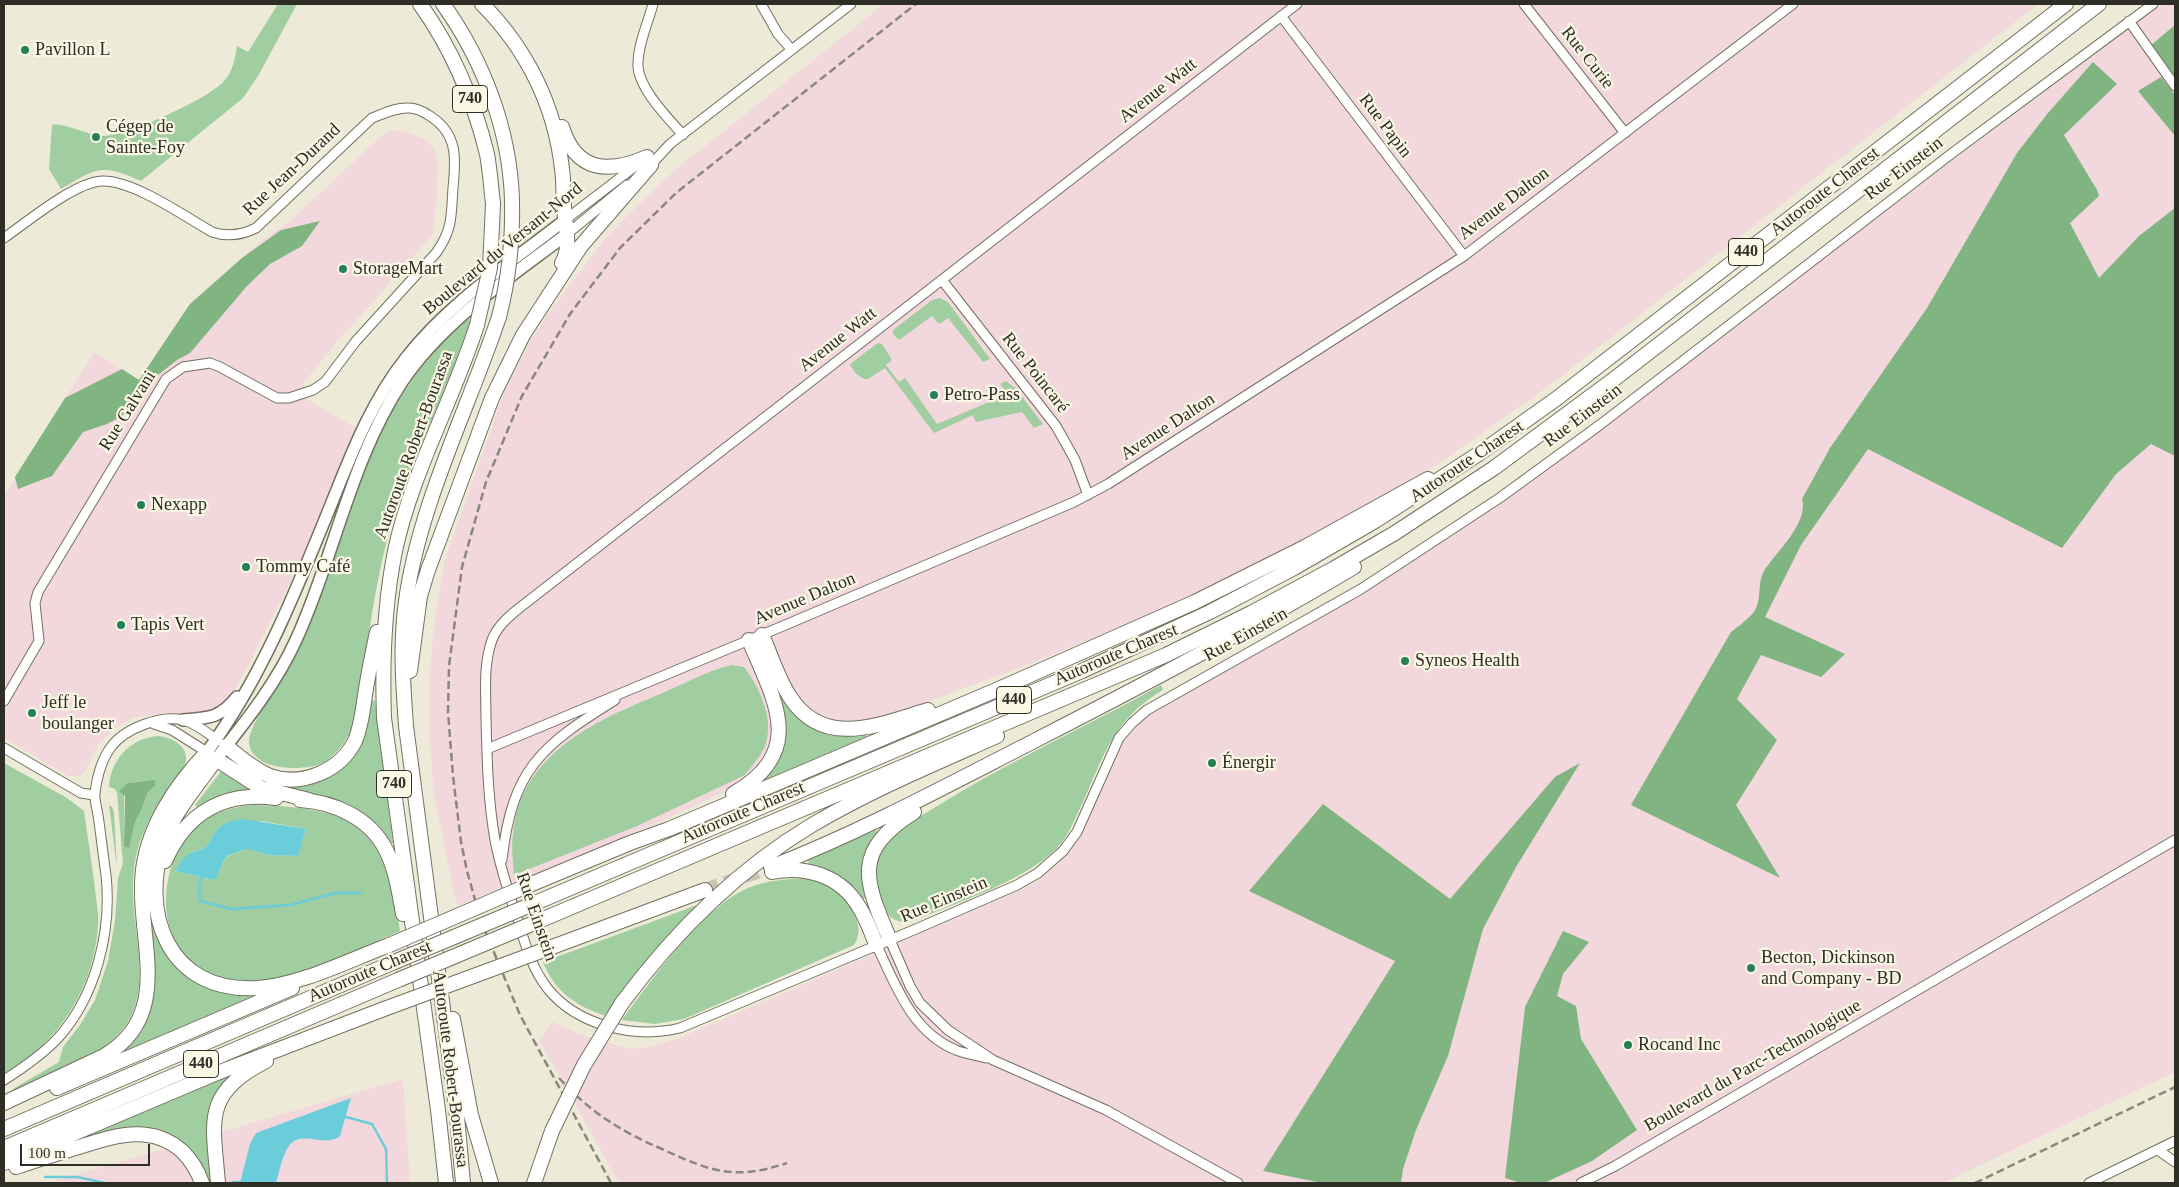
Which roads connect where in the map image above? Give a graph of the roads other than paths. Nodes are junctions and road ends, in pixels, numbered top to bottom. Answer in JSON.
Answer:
{"nodes":[{"id":1,"x":420,"y":4,"type":"edge"},
{"id":2,"x":443,"y":4,"type":"edge"},
{"id":3,"x":482,"y":4,"type":"edge"},
{"id":4,"x":653,"y":4,"type":"edge"},
{"id":5,"x":761,"y":4,"type":"edge"},
{"id":6,"x":851,"y":4,"type":"edge"},
{"id":7,"x":1297,"y":4,"type":"edge"},
{"id":8,"x":1524,"y":4,"type":"edge"},
{"id":9,"x":1793,"y":4,"type":"edge"},
{"id":10,"x":2055,"y":4,"type":"edge"},
{"id":11,"x":2066,"y":4,"type":"edge"},
{"id":12,"x":2100,"y":4,"type":"edge"},
{"id":13,"x":2153,"y":4,"type":"edge"},
{"id":14,"x":1281,"y":16,"type":"junction"},
{"id":15,"x":2129,"y":21,"type":"junction"},
{"id":16,"x":2010,"y":47,"type":"junction"},
{"id":17,"x":791,"y":49,"type":"junction"},
{"id":18,"x":527,"y":60,"type":"junction"},
{"id":19,"x":2175,"y":86,"type":"edge"},
{"id":20,"x":1625,"y":133,"type":"junction"},
{"id":21,"x":683,"y":134,"type":"junction"},
{"id":22,"x":649,"y":161,"type":"junction"},
{"id":23,"x":566,"y":227,"type":"junction"},
{"id":24,"x":4,"y":238,"type":"edge"},
{"id":25,"x":446,"y":238,"type":"joint"},
{"id":26,"x":1464,"y":256,"type":"junction"},
{"id":27,"x":942,"y":280,"type":"junction"},
{"id":28,"x":535,"y":314,"type":"junction"},
{"id":29,"x":1480,"y":453,"type":"junction"},
{"id":30,"x":1088,"y":495,"type":"junction"},
{"id":31,"x":1416,"y":519,"type":"junction"},
{"id":32,"x":395,"y":551,"type":"junction"},
{"id":33,"x":762,"y":634,"type":"junction"},
{"id":34,"x":749,"y":640,"type":"junction"},
{"id":35,"x":1166,"y":655,"type":"junction"},
{"id":36,"x":1047,"y":667,"type":"junction"},
{"id":37,"x":254,"y":676,"type":"junction"},
{"id":38,"x":639,"y":686,"type":"junction"},
{"id":39,"x":4,"y":702,"type":"edge"},
{"id":40,"x":183,"y":720,"type":"junction"},
{"id":41,"x":151,"y":723,"type":"junction"},
{"id":42,"x":406,"y":726,"type":"junction"},
{"id":43,"x":221,"y":743,"type":"junction"},
{"id":44,"x":4,"y":748,"type":"edge"},
{"id":45,"x":487,"y":749,"type":"junction"},
{"id":46,"x":211,"y":755,"type":"junction"},
{"id":47,"x":996,"y":761,"type":"junction"},
{"id":48,"x":94,"y":796,"type":"junction"},
{"id":49,"x":309,"y":800,"type":"junction"},
{"id":50,"x":2175,"y":840,"type":"edge"},
{"id":51,"x":630,"y":843,"type":"junction"},
{"id":52,"x":502,"y":868,"type":"junction"},
{"id":53,"x":157,"y":880,"type":"junction"},
{"id":54,"x":705,"y":890,"type":"tunnel mouth"},
{"id":55,"x":430,"y":908,"type":"junction"},
{"id":56,"x":890,"y":940,"type":"junction"},
{"id":57,"x":387,"y":946,"type":"junction"},
{"id":58,"x":877,"y":946,"type":"junction"},
{"id":59,"x":426,"y":1017,"type":"junction"},
{"id":60,"x":343,"y":1024,"type":"junction"},
{"id":61,"x":993,"y":1060,"type":"junction"},
{"id":62,"x":4,"y":1080,"type":"edge"},
{"id":63,"x":4,"y":1103,"type":"edge"},
{"id":64,"x":4,"y":1111,"type":"edge"},
{"id":65,"x":4,"y":1129,"type":"edge"},
{"id":66,"x":2175,"y":1142,"type":"edge"},
{"id":67,"x":4,"y":1148,"type":"edge"},
{"id":68,"x":2158,"y":1150,"type":"junction"},
{"id":69,"x":2175,"y":1162,"type":"edge"},
{"id":70,"x":4,"y":1163,"type":"edge"},
{"id":71,"x":4,"y":1171,"type":"edge"},
{"id":72,"x":218,"y":1182,"type":"edge"},
{"id":73,"x":202,"y":1183,"type":"edge"},
{"id":74,"x":446,"y":1183,"type":"edge"},
{"id":75,"x":463,"y":1183,"type":"edge"},
{"id":76,"x":491,"y":1183,"type":"edge"},
{"id":77,"x":534,"y":1183,"type":"edge"},
{"id":78,"x":1238,"y":1183,"type":"edge"},
{"id":79,"x":1580,"y":1183,"type":"edge"},
{"id":80,"x":2089,"y":1183,"type":"edge"}],
"edges":[{"from":1,"to":32,"type":"highway","name":"Autoroute Robert-Bourassa","number":"740","bridge":true},
{"from":2,"to":42,"type":"highway","name":"Autoroute Robert-Bourassa","number":"740","bridge":true},
{"from":3,"to":18,"type":"highway"},
{"from":4,"to":21,"type":"street"},
{"from":5,"to":17,"type":"street"},
{"from":6,"to":17,"type":"street","name":"Boulevard du Versant-Nord"},
{"from":7,"to":14,"type":"street","name":"Avenue Watt"},
{"from":8,"to":20,"type":"street","name":"Rue Curie"},
{"from":9,"to":20,"type":"street","name":"Avenue Dalton"},
{"from":10,"to":16,"type":"highway"},
{"from":11,"to":16,"type":"highway","name":"Autoroute Charest","number":"440"},
{"from":12,"to":31,"type":"highway","name":"Autoroute Charest","number":"440"},
{"from":13,"to":15,"type":"street","name":"Rue Einstein"},
{"from":14,"to":26,"type":"street","name":"Rue Papin"},
{"from":14,"to":27,"type":"street","name":"Avenue Watt"},
{"from":15,"to":19,"type":"street"},
{"from":15,"to":56,"type":"street","name":"Rue Einstein"},
{"from":16,"to":29,"type":"highway","name":"Autoroute Charest","number":"440"},
{"from":17,"to":21,"type":"street","name":"Boulevard du Versant-Nord"},
{"from":18,"to":22,"type":"highway"},
{"from":18,"to":23,"type":"highway"},
{"from":20,"to":26,"type":"street","name":"Avenue Dalton"},
{"from":21,"to":22,"type":"street","name":"Boulevard du Versant-Nord"},
{"from":22,"to":23,"type":"street","name":"Boulevard du Versant-Nord"},
{"from":22,"to":23,"type":"street","name":"Boulevard du Versant-Nord"},
{"from":22,"to":28,"type":"highway"},
{"from":23,"to":28,"type":"highway"},
{"from":23,"to":37,"type":"main road","name":"Boulevard du Versant-Nord"},
{"from":23,"to":43,"type":"main road","name":"Boulevard du Versant-Nord"},
{"from":24,"to":25,"type":"street","name":"Rue Jean-Durand"},
{"from":25,"to":39,"type":"street","name":"Rue Galvani"},
{"from":26,"to":30,"type":"street","name":"Avenue Dalton"},
{"from":27,"to":30,"type":"street","name":"Rue Poincaré"},
{"from":27,"to":45,"type":"street","name":"Avenue Watt"},
{"from":28,"to":42,"type":"highway"},
{"from":29,"to":36,"type":"highway"},
{"from":29,"to":65,"type":"highway","name":"Autoroute Charest","number":"440","bridge":true},
{"from":30,"to":33,"type":"street","name":"Avenue Dalton"},
{"from":31,"to":35,"type":"highway","name":"Autoroute Charest","number":"440"},
{"from":31,"to":47,"type":"highway"},
{"from":32,"to":43,"type":"highway"},
{"from":32,"to":59,"type":"highway","name":"Autoroute Robert-Bourassa","number":"740"},
{"from":33,"to":34,"type":"street","name":"Avenue Dalton"},
{"from":33,"to":36,"type":"highway"},
{"from":34,"to":38,"type":"street","name":"Avenue Dalton"},
{"from":34,"to":51,"type":"highway"},
{"from":35,"to":67,"type":"highway","name":"Autoroute Charest","number":"440","bridge":true},
{"from":35,"to":77,"type":"highway","bridge":true},
{"from":36,"to":51,"type":"highway"},
{"from":37,"to":40,"type":"main road"},
{"from":37,"to":43,"type":"main road","name":"Boulevard du Versant-Nord"},
{"from":38,"to":45,"type":"street","name":"Avenue Dalton"},
{"from":38,"to":52,"type":"street"},
{"from":40,"to":41,"type":"street"},
{"from":40,"to":43,"type":"street"},
{"from":41,"to":46,"type":"street"},
{"from":41,"to":48,"type":"street"},
{"from":42,"to":55,"type":"highway","name":"Autoroute Robert-Bourassa","number":"740"},
{"from":43,"to":46,"type":"main road","name":"Boulevard du Versant-Nord"},
{"from":44,"to":48,"type":"street"},
{"from":45,"to":52,"type":"street","name":"Rue Einstein"},
{"from":46,"to":49,"type":"highway"},
{"from":46,"to":53,"type":"highway"},
{"from":46,"to":63,"type":"highway"},
{"from":47,"to":56,"type":"highway"},
{"from":47,"to":58,"type":"highway"},
{"from":48,"to":62,"type":"street"},
{"from":49,"to":53,"type":"highway"},
{"from":49,"to":59,"type":"highway"},
{"from":50,"to":79,"type":"street","name":"Boulevard du Parc-Technologique"},
{"from":51,"to":57,"type":"highway","bridge":true},
{"from":52,"to":58,"type":"street","name":"Rue Einstein"},
{"from":53,"to":57,"type":"highway"},
{"from":54,"to":60,"type":"highway","bridge":true},
{"from":55,"to":75,"type":"highway","name":"Autoroute Robert-Bourassa","number":"740"},
{"from":55,"to":76,"type":"highway"},
{"from":56,"to":58,"type":"street","name":"Rue Einstein"},
{"from":56,"to":61,"type":"street"},
{"from":57,"to":64,"type":"highway"},
{"from":58,"to":61,"type":"street"},
{"from":59,"to":74,"type":"highway","name":"Autoroute Robert-Bourassa","number":"740"},
{"from":60,"to":70,"type":"highway"},
{"from":60,"to":72,"type":"highway"},
{"from":61,"to":78,"type":"street"},
{"from":66,"to":68,"type":"street"},
{"from":68,"to":69,"type":"street"},
{"from":68,"to":80,"type":"street"},
{"from":71,"to":73,"type":"highway"}]}
